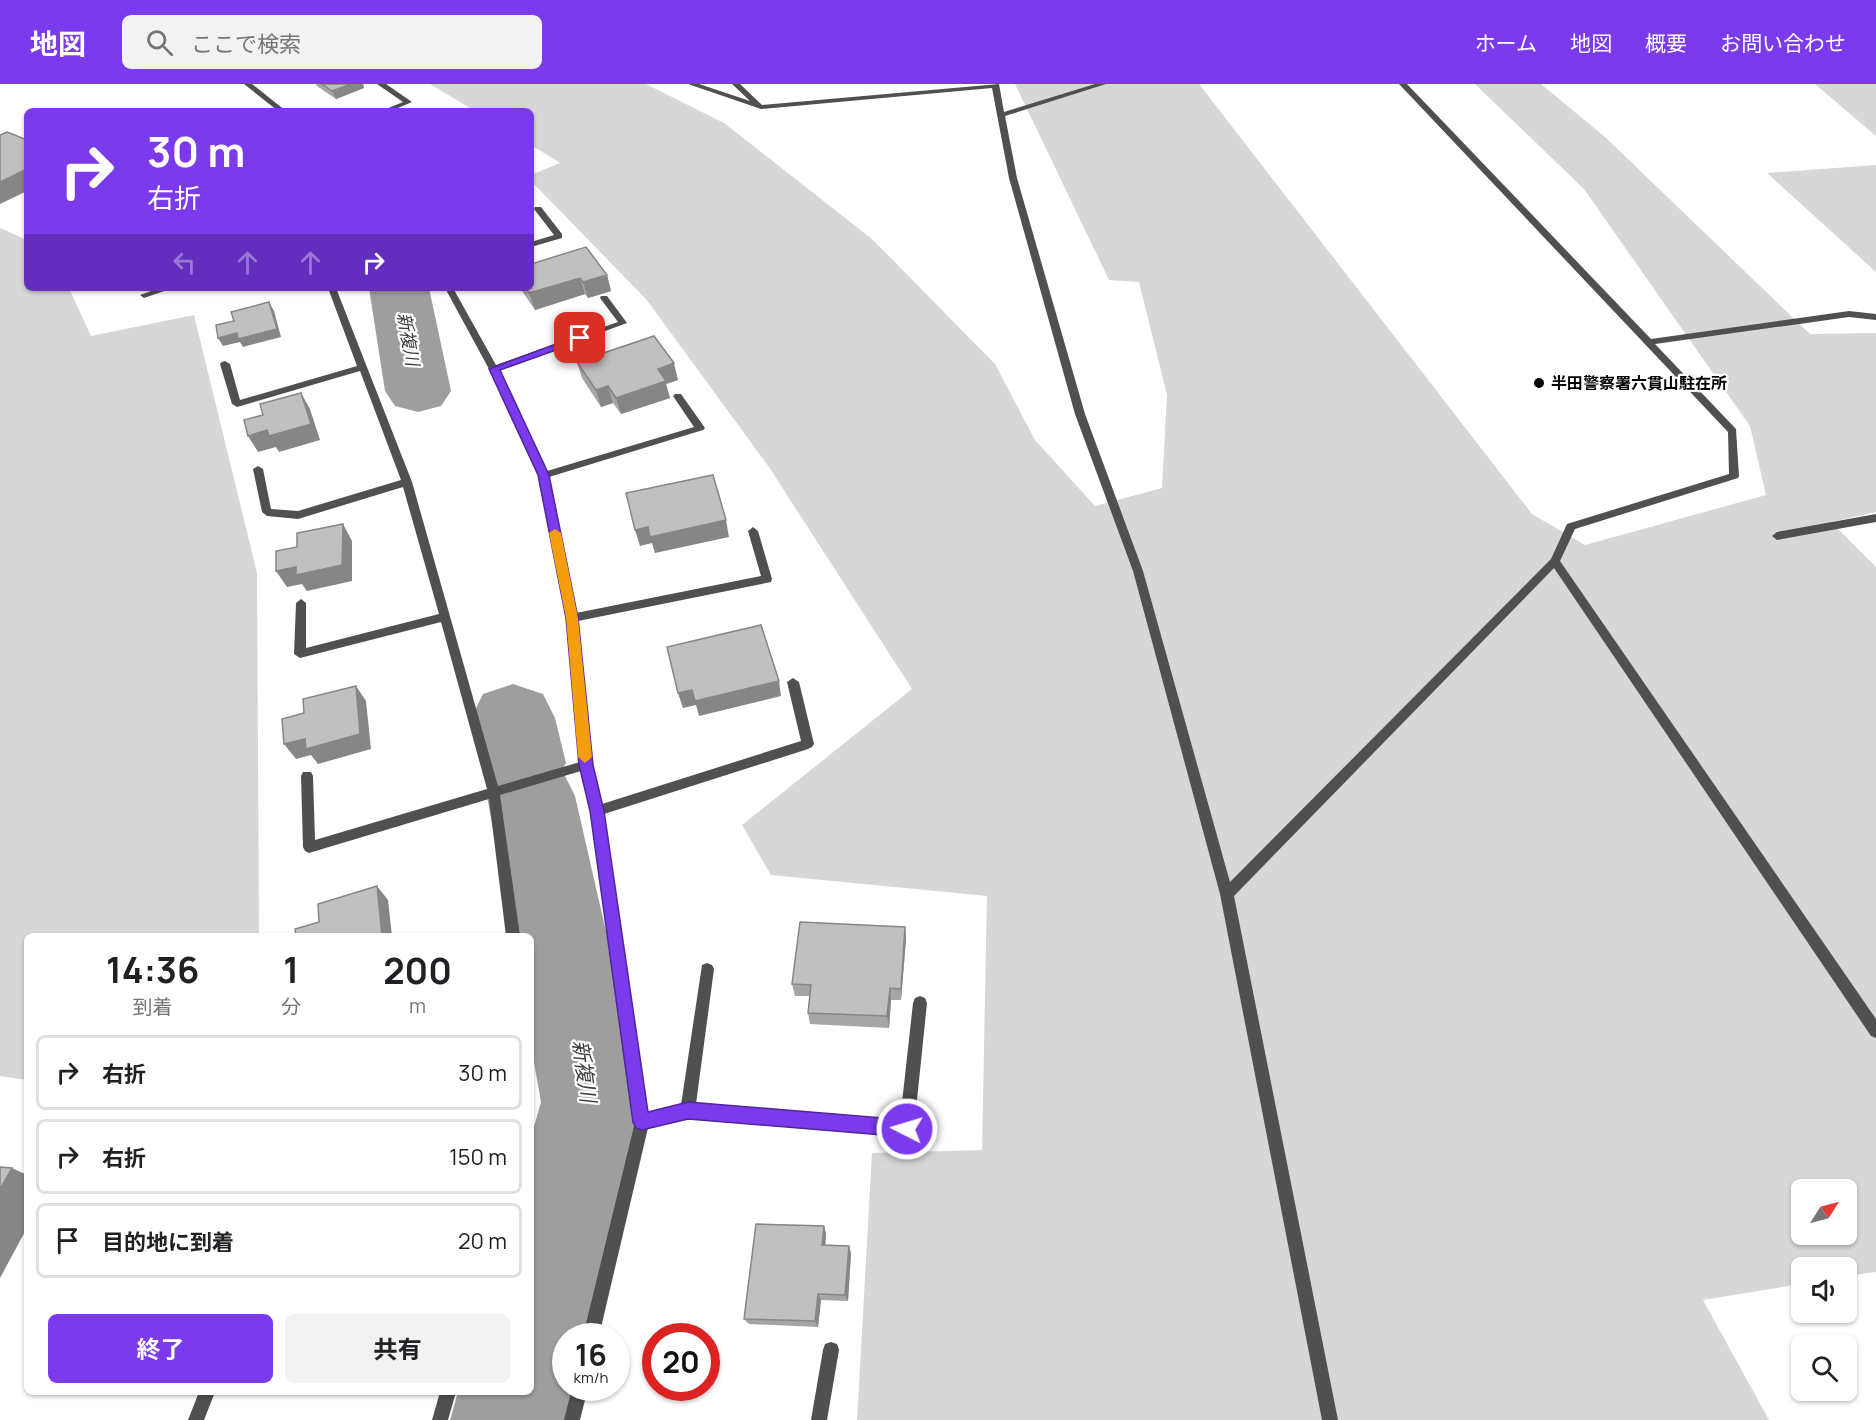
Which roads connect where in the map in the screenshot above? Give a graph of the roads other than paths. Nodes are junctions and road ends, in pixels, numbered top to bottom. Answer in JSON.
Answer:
{"nodes":[{"id":1,"x":248,"y":84,"type":"edge"},
{"id":2,"x":381,"y":84,"type":"edge"},
{"id":3,"x":692,"y":84,"type":"edge"},
{"id":4,"x":736,"y":84,"type":"edge"},
{"id":5,"x":1102,"y":84,"type":"edge"},
{"id":6,"x":1403,"y":84,"type":"edge"},
{"id":7,"x":995,"y":85,"type":"edge"},
{"id":8,"x":761,"y":107,"type":"junction"},
{"id":9,"x":278,"y":108,"type":"edge"},
{"id":10,"x":393,"y":108,"type":"edge"},
{"id":11,"x":1001,"y":115,"type":"junction"},
{"id":12,"x":538,"y":209,"type":"dead end"},
{"id":13,"x":534,"y":244,"type":"edge"},
{"id":14,"x":158,"y":291,"type":"edge"},
{"id":15,"x":333,"y":291,"type":"edge"},
{"id":16,"x":451,"y":291,"type":"edge"},
{"id":17,"x":144,"y":295,"type":"dead end"},
{"id":18,"x":604,"y":298,"type":"edge"},
{"id":19,"x":1876,"y":316,"type":"edge"},
{"id":20,"x":1648,"y":342,"type":"junction"},
{"id":21,"x":225,"y":364,"type":"dead end"},
{"id":22,"x":363,"y":367,"type":"junction"},
{"id":23,"x":494,"y":369,"type":"junction"},
{"id":24,"x":678,"y":396,"type":"dead end"},
{"id":25,"x":258,"y":469,"type":"dead end"},
{"id":26,"x":544,"y":475,"type":"junction"},
{"id":27,"x":407,"y":482,"type":"junction"},
{"id":28,"x":1876,"y":518,"type":"edge"},
{"id":29,"x":753,"y":531,"type":"dead end"},
{"id":30,"x":1777,"y":536,"type":"dead end"},
{"id":31,"x":1555,"y":561,"type":"junction"},
{"id":32,"x":301,"y":603,"type":"dead end"},
{"id":33,"x":444,"y":617,"type":"junction"},
{"id":34,"x":572,"y":618,"type":"junction"},
{"id":35,"x":793,"y":682,"type":"dead end"},
{"id":36,"x":586,"y":765,"type":"junction"},
{"id":37,"x":307,"y":776,"type":"dead end"},
{"id":38,"x":494,"y":793,"type":"junction"},
{"id":39,"x":597,"y":811,"type":"junction"},
{"id":40,"x":1227,"y":894,"type":"junction"},
{"id":41,"x":513,"y":933,"type":"edge"},
{"id":42,"x":707,"y":969,"type":"dead end"},
{"id":43,"x":921,"y":1003,"type":"dead end"},
{"id":44,"x":1876,"y":1031,"type":"edge"},
{"id":45,"x":688,"y":1111,"type":"junction"},
{"id":46,"x":642,"y":1122,"type":"junction"},
{"id":47,"x":594,"y":1323,"type":"edge"},
{"id":48,"x":831,"y":1350,"type":"dead end"},
{"id":49,"x":206,"y":1395,"type":"edge"},
{"id":50,"x":447,"y":1395,"type":"edge"},
{"id":51,"x":577,"y":1401,"type":"edge"},
{"id":52,"x":196,"y":1420,"type":"edge"},
{"id":53,"x":440,"y":1420,"type":"edge"},
{"id":54,"x":572,"y":1420,"type":"edge"},
{"id":55,"x":819,"y":1420,"type":"edge"},
{"id":56,"x":1330,"y":1420,"type":"edge"}],
"edges":[{"from":1,"to":9,"type":"lane"},
{"from":2,"to":10,"type":"lane"},
{"from":3,"to":8,"type":"lane"},
{"from":4,"to":8,"type":"lane"},
{"from":5,"to":11,"type":"lane"},
{"from":6,"to":20,"type":"lane"},
{"from":7,"to":8,"type":"lane"},
{"from":7,"to":11,"type":"lane"},
{"from":11,"to":40,"type":"lane"},
{"from":12,"to":13,"type":"lane"},
{"from":14,"to":17,"type":"lane"},
{"from":15,"to":22,"type":"lane"},
{"from":16,"to":23,"type":"lane"},
{"from":18,"to":23,"type":"lane"},
{"from":19,"to":20,"type":"lane"},
{"from":20,"to":31,"type":"lane"},
{"from":21,"to":22,"type":"lane"},
{"from":22,"to":27,"type":"lane"},
{"from":23,"to":26,"type":"lane"},
{"from":24,"to":26,"type":"lane"},
{"from":25,"to":27,"type":"lane"},
{"from":26,"to":34,"type":"lane"},
{"from":27,"to":33,"type":"lane"},
{"from":28,"to":30,"type":"lane"},
{"from":29,"to":34,"type":"lane"},
{"from":31,"to":40,"type":"lane"},
{"from":31,"to":44,"type":"lane"},
{"from":32,"to":33,"type":"lane"},
{"from":33,"to":38,"type":"lane"},
{"from":34,"to":36,"type":"lane"},
{"from":35,"to":39,"type":"lane"},
{"from":36,"to":38,"type":"lane"},
{"from":36,"to":39,"type":"lane"},
{"from":37,"to":38,"type":"lane"},
{"from":38,"to":41,"type":"lane"},
{"from":39,"to":46,"type":"lane"},
{"from":40,"to":56,"type":"lane"},
{"from":42,"to":45,"type":"lane"},
{"from":43,"to":45,"type":"lane"},
{"from":45,"to":46,"type":"lane"},
{"from":46,"to":47,"type":"lane"},
{"from":48,"to":55,"type":"lane"},
{"from":49,"to":52,"type":"lane"},
{"from":50,"to":53,"type":"lane"},
{"from":51,"to":54,"type":"lane"}]}
